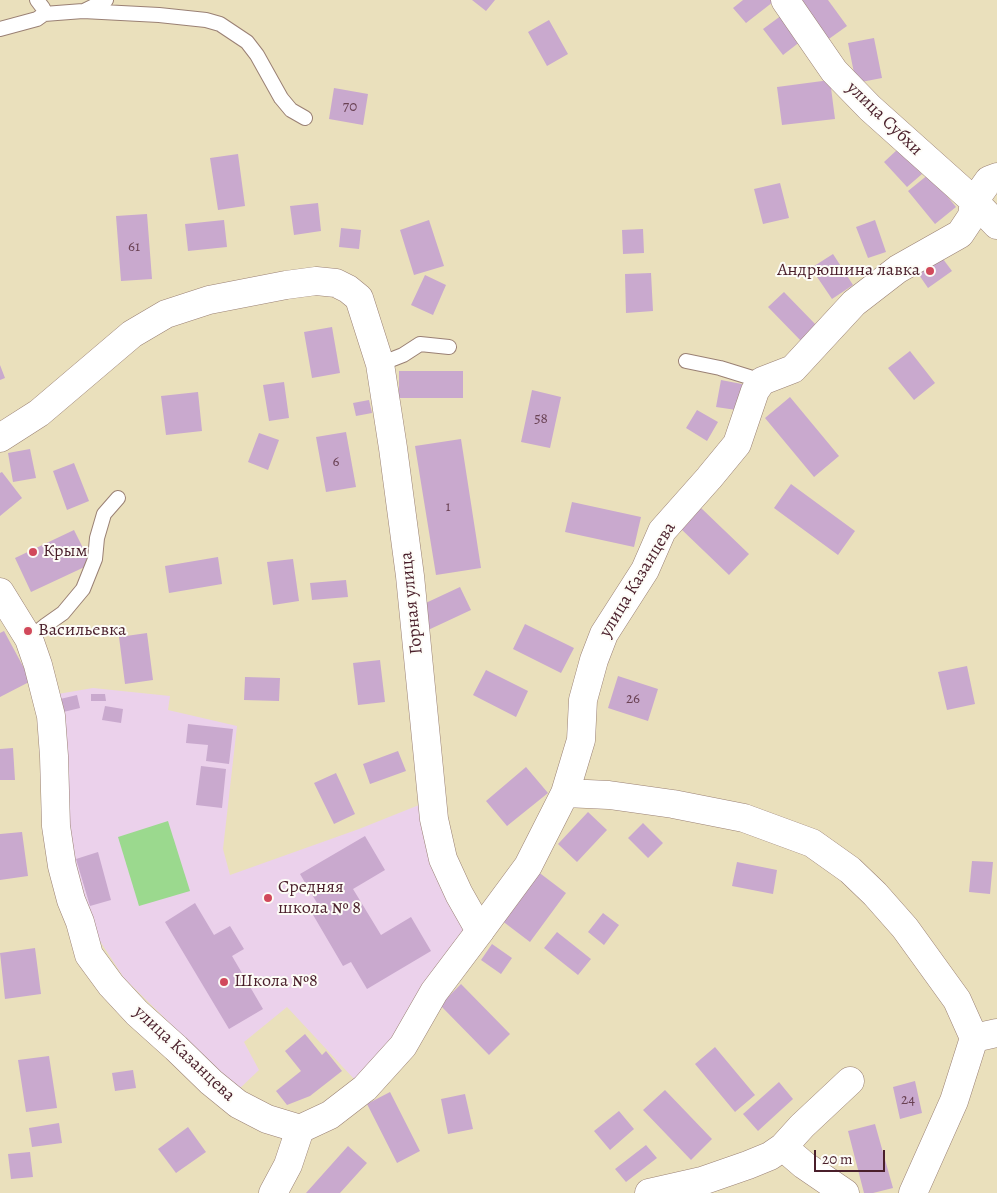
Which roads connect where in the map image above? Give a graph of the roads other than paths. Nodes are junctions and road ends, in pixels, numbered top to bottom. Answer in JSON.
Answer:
{"nodes":[{"id":1,"x":37,"y":0,"type":"edge"},
{"id":2,"x":106,"y":0,"type":"edge"},
{"id":3,"x":785,"y":0,"type":"edge"},
{"id":4,"x":82,"y":12,"type":"junction"},
{"id":5,"x":44,"y":14,"type":"junction"},
{"id":6,"x":0,"y":29,"type":"edge"},
{"id":7,"x":305,"y":118,"type":"dead end"},
{"id":8,"x":997,"y":177,"type":"edge"},
{"id":9,"x":974,"y":200,"type":"junction"},
{"id":10,"x":997,"y":225,"type":"edge"},
{"id":11,"x":449,"y":347,"type":"dead end"},
{"id":12,"x":686,"y":361,"type":"dead end"},
{"id":13,"x":380,"y":364,"type":"junction"},
{"id":14,"x":762,"y":380,"type":"junction"},
{"id":15,"x":0,"y":438,"type":"edge"},
{"id":16,"x":118,"y":498,"type":"dead end"},
{"id":17,"x":0,"y":592,"type":"edge"},
{"id":18,"x":29,"y":639,"type":"junction"},
{"id":19,"x":564,"y":793,"type":"junction"},
{"id":20,"x":480,"y":930,"type":"junction"},
{"id":21,"x":985,"y":1035,"type":"edge"},
{"id":22,"x":850,"y":1080,"type":"dead end"},
{"id":23,"x":300,"y":1129,"type":"junction"},
{"id":24,"x":784,"y":1146,"type":"junction"},
{"id":25,"x":273,"y":1193,"type":"edge"},
{"id":26,"x":649,"y":1193,"type":"edge"},
{"id":27,"x":846,"y":1193,"type":"edge"},
{"id":28,"x":913,"y":1193,"type":"edge"}],
"edges":[{"from":1,"to":5,"type":"lane"},
{"from":2,"to":4,"type":"lane"},
{"from":3,"to":9,"type":"street","name":"улица Субхи"},
{"from":4,"to":5,"type":"lane"},
{"from":4,"to":7,"type":"lane"},
{"from":5,"to":6,"type":"lane"},
{"from":8,"to":9,"type":"street"},
{"from":9,"to":10,"type":"street"},
{"from":9,"to":14,"type":"street"},
{"from":11,"to":13,"type":"lane"},
{"from":12,"to":14,"type":"lane"},
{"from":13,"to":15,"type":"street","name":"Горная улица"},
{"from":13,"to":20,"type":"street","name":"Горная улица"},
{"from":14,"to":19,"type":"street","name":"улица Казанцева"},
{"from":16,"to":18,"type":"lane"},
{"from":17,"to":18,"type":"street","name":"улица Казанцева"},
{"from":18,"to":23,"type":"street","name":"улица Казанцева"},
{"from":19,"to":20,"type":"street","name":"улица Казанцева"},
{"from":19,"to":21,"type":"street"},
{"from":20,"to":23,"type":"street","name":"улица Казанцева"},
{"from":21,"to":28,"type":"street"},
{"from":22,"to":24,"type":"street"},
{"from":23,"to":25,"type":"street"},
{"from":24,"to":26,"type":"street"},
{"from":24,"to":27,"type":"street"}]}
